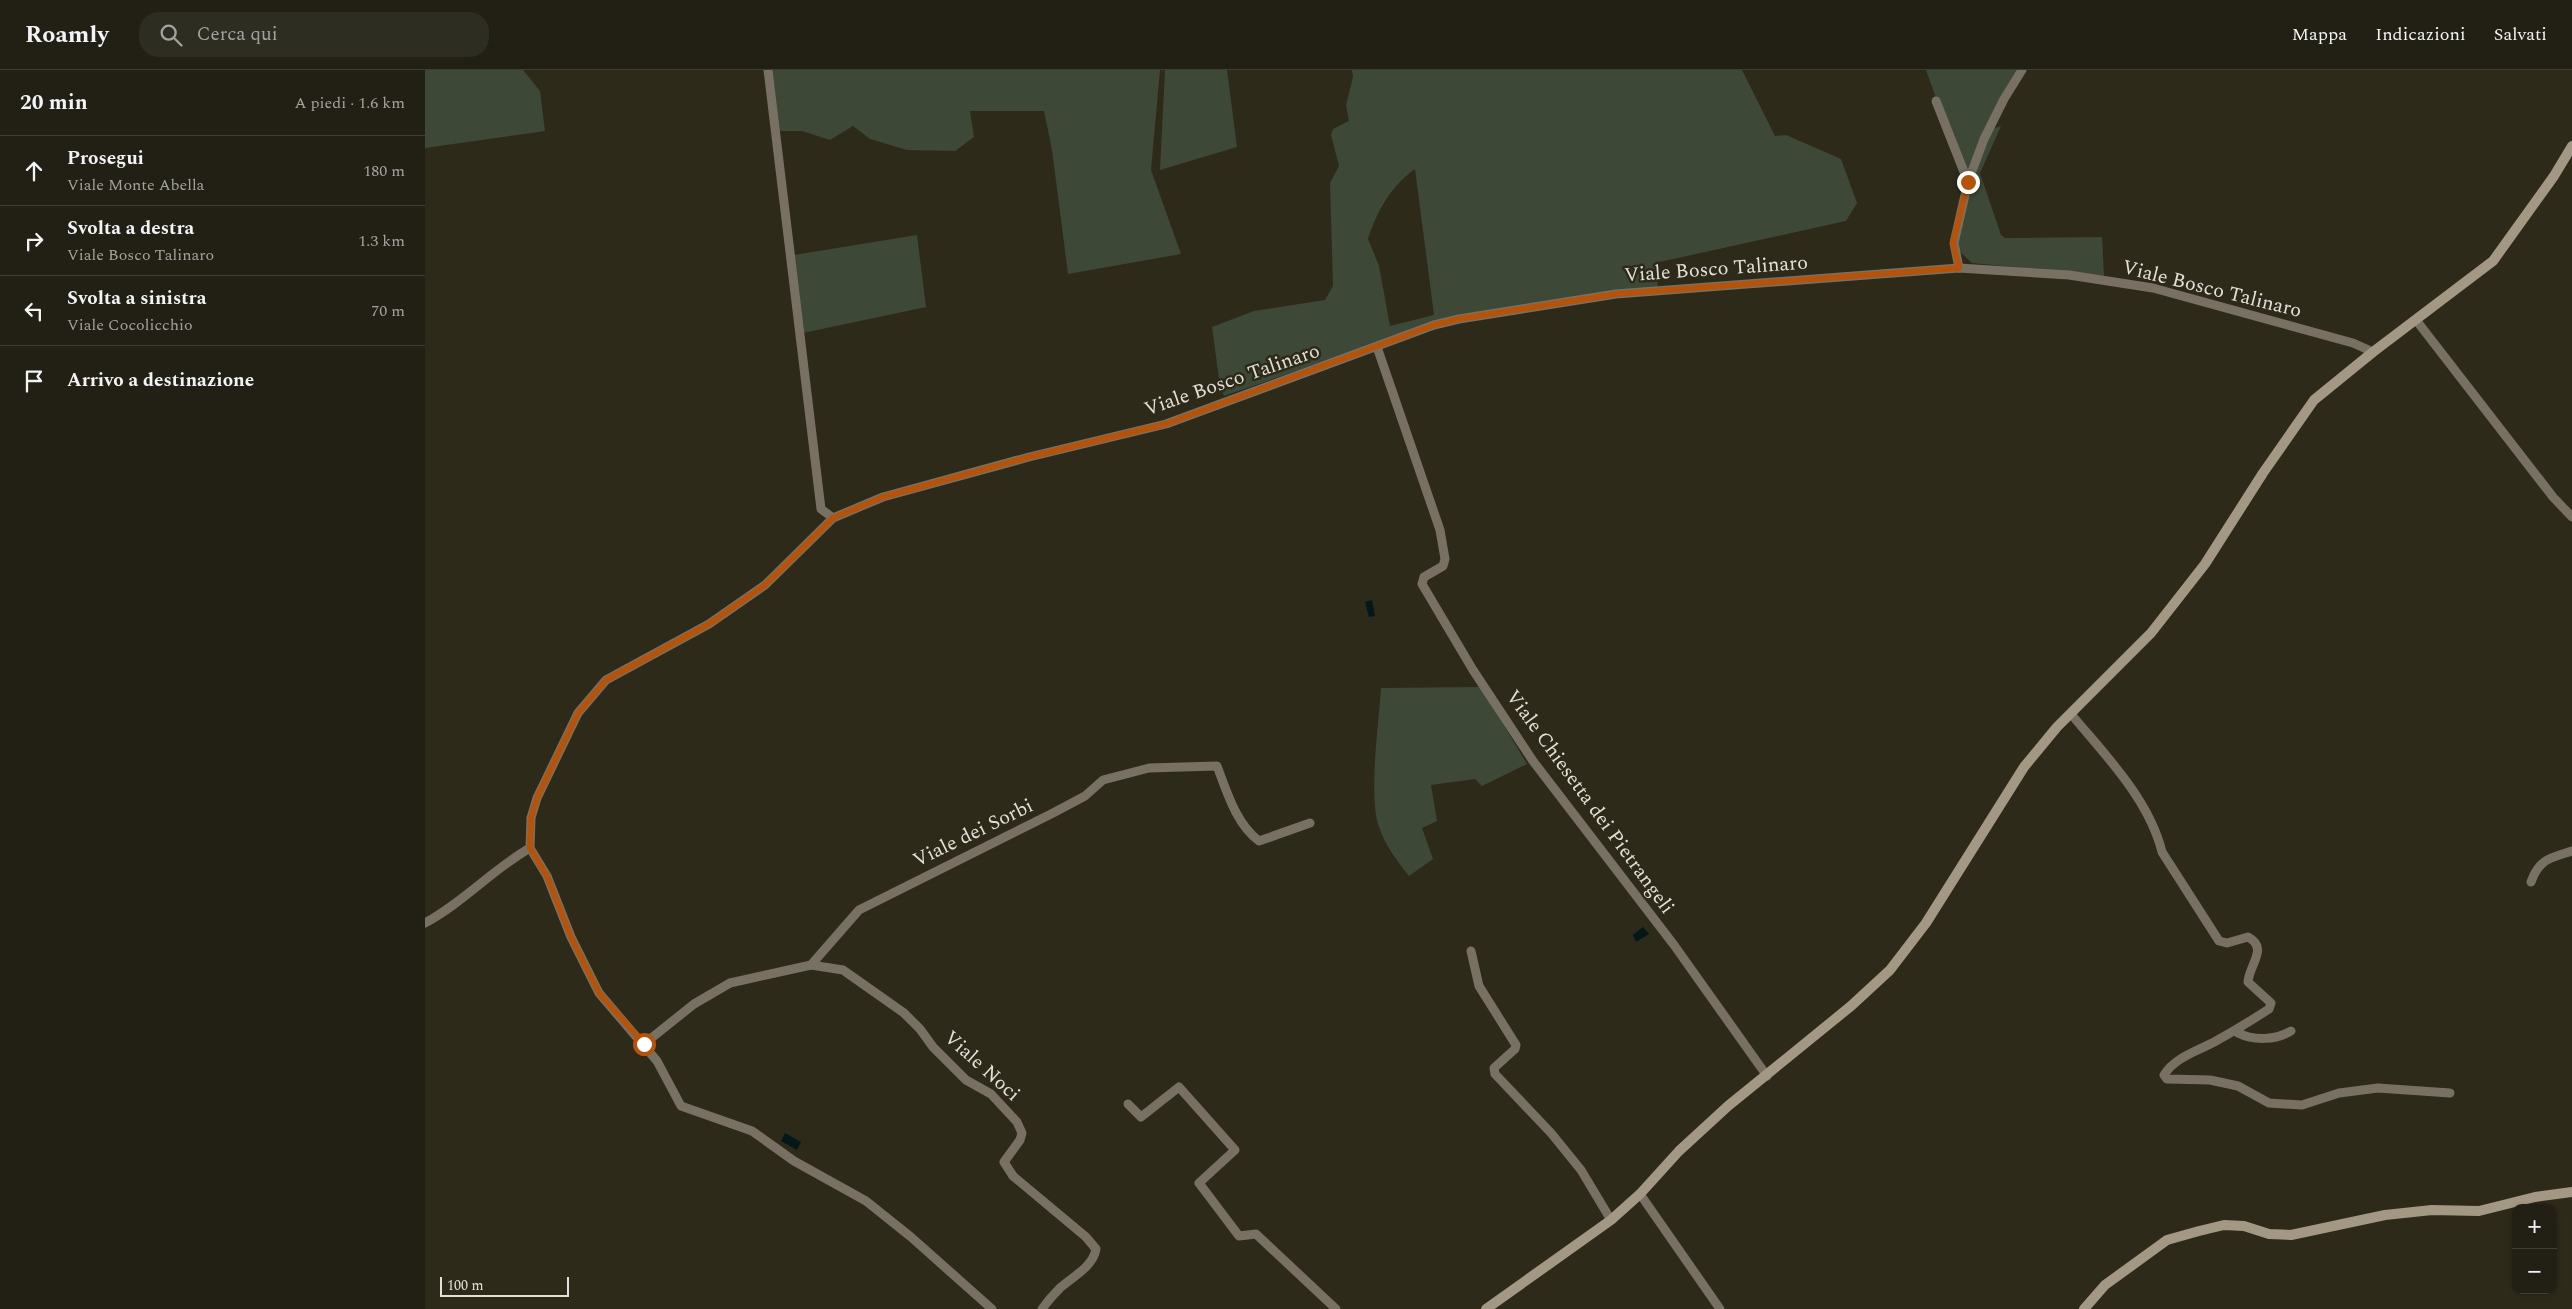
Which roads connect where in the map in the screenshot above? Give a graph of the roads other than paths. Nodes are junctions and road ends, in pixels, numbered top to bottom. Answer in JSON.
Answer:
{"nodes":[{"id":1,"x":768,"y":70,"type":"edge"},
{"id":2,"x":2022,"y":70,"type":"edge"},
{"id":3,"x":1936,"y":101,"type":"dead end"},
{"id":4,"x":2572,"y":146,"type":"edge"},
{"id":5,"x":1968,"y":182,"type":"junction"},
{"id":6,"x":1959,"y":268,"type":"junction"},
{"id":7,"x":2415,"y":320,"type":"junction"},
{"id":8,"x":1377,"y":347,"type":"junction"},
{"id":9,"x":2373,"y":352,"type":"junction"},
{"id":10,"x":833,"y":518,"type":"junction"},
{"id":11,"x":2572,"y":518,"type":"edge"},
{"id":12,"x":2071,"y":714,"type":"junction"},
{"id":13,"x":1311,"y":823,"type":"dead end"},
{"id":14,"x":530,"y":848,"type":"junction"},
{"id":15,"x":2572,"y":852,"type":"edge"},
{"id":16,"x":2531,"y":882,"type":"dead end"},
{"id":17,"x":425,"y":923,"type":"edge"},
{"id":18,"x":1471,"y":951,"type":"dead end"},
{"id":19,"x":811,"y":965,"type":"junction"},
{"id":20,"x":2240,"y":1028,"type":"junction"},
{"id":21,"x":2291,"y":1031,"type":"dead end"},
{"id":22,"x":644,"y":1044,"type":"junction"},
{"id":23,"x":1767,"y":1076,"type":"junction"},
{"id":24,"x":2451,"y":1093,"type":"dead end"},
{"id":25,"x":1128,"y":1104,"type":"dead end"},
{"id":26,"x":2572,"y":1192,"type":"edge"},
{"id":27,"x":1640,"y":1194,"type":"junction"},
{"id":28,"x":1611,"y":1220,"type":"junction"},
{"id":29,"x":992,"y":1309,"type":"edge"},
{"id":30,"x":1041,"y":1309,"type":"edge"},
{"id":31,"x":1336,"y":1309,"type":"edge"},
{"id":32,"x":1486,"y":1309,"type":"edge"},
{"id":33,"x":1721,"y":1309,"type":"edge"},
{"id":34,"x":2085,"y":1309,"type":"edge"}],
"edges":[{"from":1,"to":10,"type":"street"},
{"from":2,"to":5,"type":"street"},
{"from":3,"to":5,"type":"street"},
{"from":4,"to":7,"type":"main road"},
{"from":5,"to":6,"type":"street"},
{"from":6,"to":8,"type":"street","name":"Viale Bosco Talinaro"},
{"from":6,"to":9,"type":"street","name":"Viale Bosco Talinaro"},
{"from":7,"to":9,"type":"main road"},
{"from":7,"to":11,"type":"street"},
{"from":8,"to":10,"type":"street","name":"Viale Bosco Talinaro"},
{"from":8,"to":23,"type":"street","name":"Viale Chiesetta dei Pietrangeli"},
{"from":9,"to":12,"type":"main road"},
{"from":10,"to":14,"type":"street","name":"Viale Bosco Talinaro"},
{"from":12,"to":20,"type":"street"},
{"from":12,"to":23,"type":"main road"},
{"from":13,"to":19,"type":"street","name":"Viale dei Sorbi"},
{"from":14,"to":17,"type":"street"},
{"from":14,"to":22,"type":"street"},
{"from":15,"to":16,"type":"street"},
{"from":18,"to":28,"type":"street"},
{"from":19,"to":22,"type":"street"},
{"from":19,"to":30,"type":"street","name":"Viale Noci"},
{"from":20,"to":21,"type":"street"},
{"from":20,"to":24,"type":"street"},
{"from":22,"to":29,"type":"street"},
{"from":23,"to":27,"type":"main road"},
{"from":25,"to":31,"type":"street"},
{"from":26,"to":34,"type":"main road"},
{"from":27,"to":28,"type":"main road"},
{"from":27,"to":33,"type":"street"},
{"from":28,"to":32,"type":"main road"}]}
